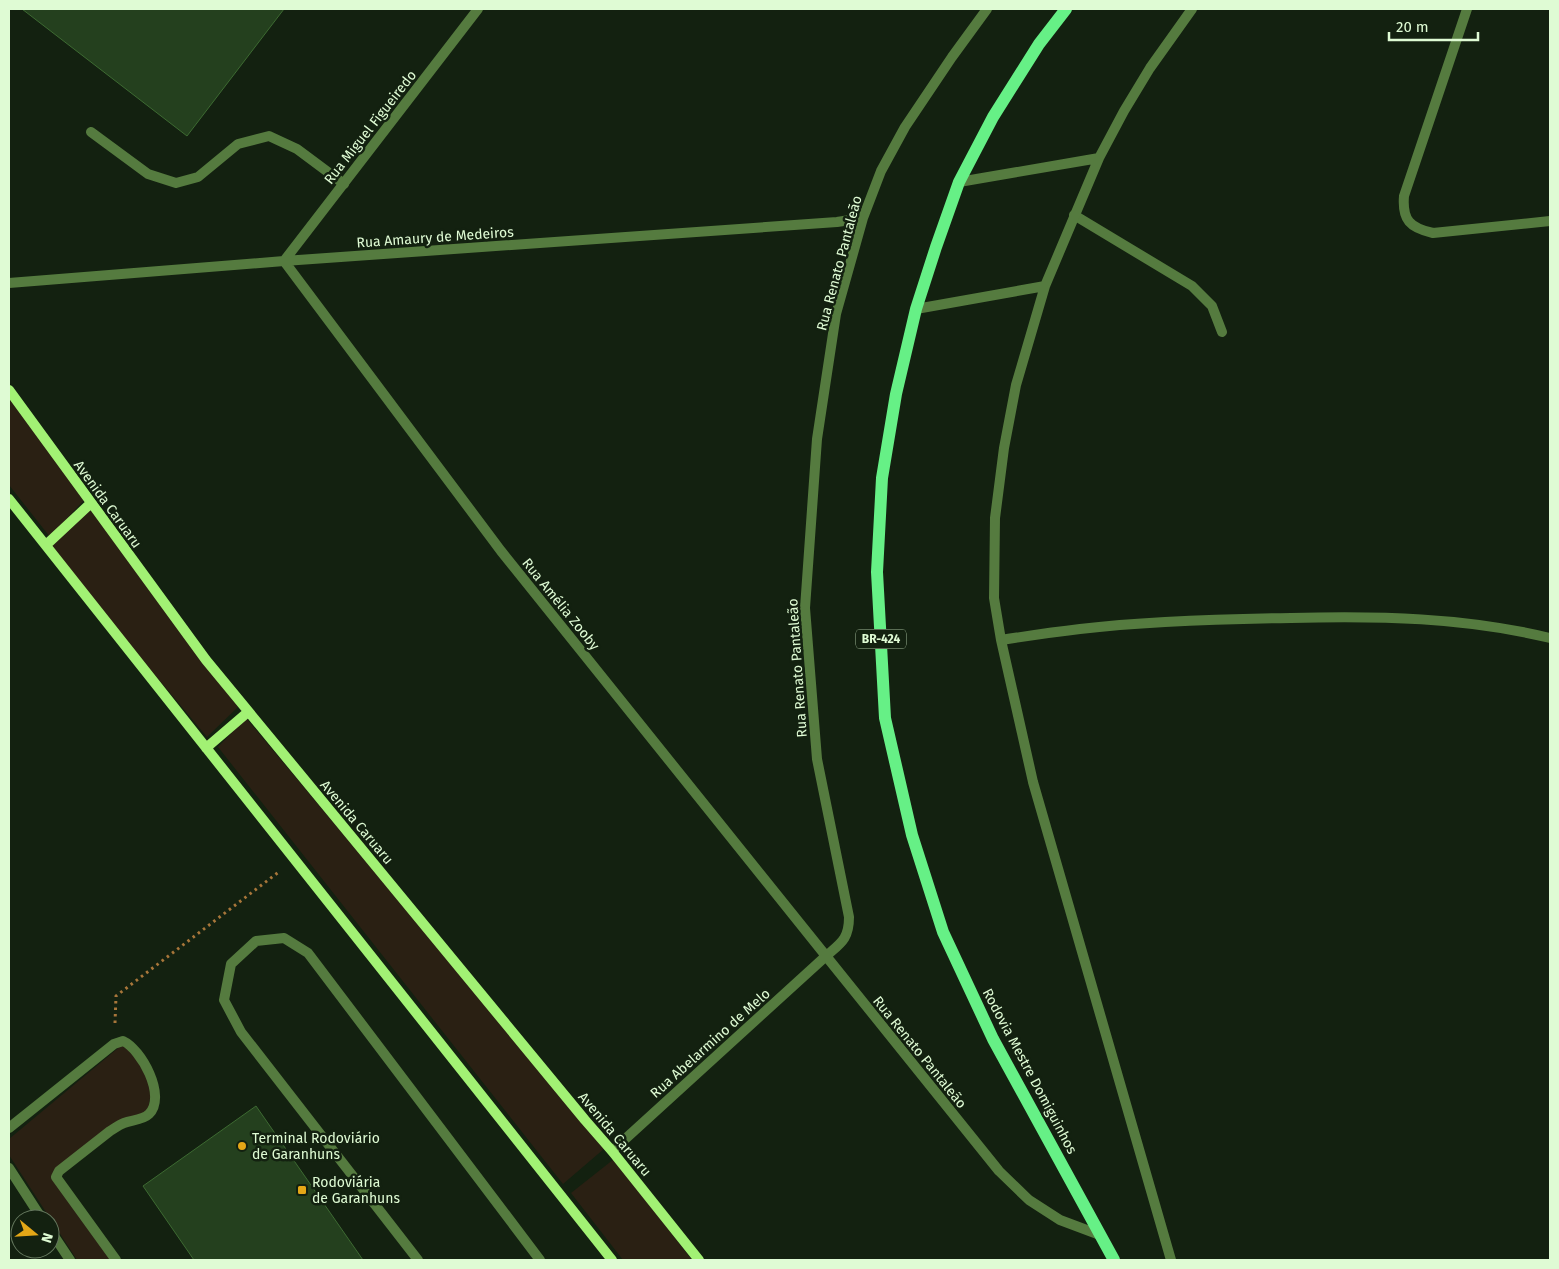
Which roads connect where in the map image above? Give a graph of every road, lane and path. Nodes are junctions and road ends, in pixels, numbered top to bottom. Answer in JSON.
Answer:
{"nodes":[{"id":1,"x":478,"y":9,"type":"edge"},
{"id":2,"x":987,"y":9,"type":"edge"},
{"id":3,"x":1066,"y":9,"type":"edge"},
{"id":4,"x":1191,"y":9,"type":"edge"},
{"id":5,"x":1467,"y":9,"type":"edge"},
{"id":6,"x":91,"y":132,"type":"dead end"},
{"id":7,"x":1099,"y":158,"type":"junction"},
{"id":8,"x":960,"y":182,"type":"junction"},
{"id":9,"x":344,"y":184,"type":"junction"},
{"id":10,"x":1074,"y":216,"type":"junction"},
{"id":11,"x":863,"y":218,"type":"junction"},
{"id":12,"x":1550,"y":221,"type":"edge"},
{"id":13,"x":284,"y":261,"type":"junction"},
{"id":14,"x":9,"y":284,"type":"edge"},
{"id":15,"x":1045,"y":286,"type":"junction"},
{"id":16,"x":916,"y":309,"type":"junction"},
{"id":17,"x":1222,"y":332,"type":"dead end"},
{"id":18,"x":9,"y":390,"type":"edge"},
{"id":19,"x":9,"y":499,"type":"edge"},
{"id":20,"x":90,"y":504,"type":"junction"},
{"id":21,"x":46,"y":545,"type":"junction"},
{"id":22,"x":1550,"y":638,"type":"edge"},
{"id":23,"x":1001,"y":640,"type":"junction"},
{"id":24,"x":248,"y":712,"type":"junction"},
{"id":25,"x":206,"y":748,"type":"junction"},
{"id":26,"x":294,"y":860,"type":"junction"},
{"id":27,"x":826,"y":956,"type":"junction"},
{"id":28,"x":114,"y":1044,"type":"junction"},
{"id":29,"x":9,"y":1128,"type":"edge"},
{"id":30,"x":612,"y":1151,"type":"junction"},
{"id":31,"x":9,"y":1168,"type":"edge"},
{"id":32,"x":36,"y":1209,"type":"edge"},
{"id":33,"x":1100,"y":1235,"type":"junction"},
{"id":34,"x":60,"y":1245,"type":"edge"},
{"id":35,"x":70,"y":1260,"type":"edge"},
{"id":36,"x":116,"y":1260,"type":"edge"},
{"id":37,"x":418,"y":1260,"type":"edge"},
{"id":38,"x":540,"y":1260,"type":"edge"},
{"id":39,"x":612,"y":1260,"type":"edge"},
{"id":40,"x":699,"y":1260,"type":"edge"},
{"id":41,"x":1114,"y":1260,"type":"edge"},
{"id":42,"x":1171,"y":1260,"type":"edge"}],
"edges":[{"from":1,"to":9,"type":"street","name":"Rua Miguel Figueiredo"},
{"from":2,"to":11,"type":"street","name":"Rua Renato Pantaleão"},
{"from":3,"to":8,"type":"main road","name":"Rodovia Mestre Domiguinhos","number":"BR-424"},
{"from":4,"to":7,"type":"street"},
{"from":5,"to":12,"type":"street"},
{"from":6,"to":9,"type":"street"},
{"from":7,"to":8,"type":"street"},
{"from":7,"to":10,"type":"street"},
{"from":8,"to":16,"type":"main road","name":"Rodovia Mestre Domiguinhos","number":"BR-424"},
{"from":9,"to":13,"type":"street","name":"Rua Miguel Figueiredo"},
{"from":10,"to":15,"type":"street"},
{"from":10,"to":17,"type":"street"},
{"from":11,"to":13,"type":"street","name":"Rua Amaury de Medeiros"},
{"from":11,"to":27,"type":"street","name":"Rua Renato Pantaleão"},
{"from":13,"to":14,"type":"street","name":"Rua Amaury de Medeiros"},
{"from":13,"to":27,"type":"street","name":"Rua Amélia Zooby"},
{"from":15,"to":16,"type":"street"},
{"from":15,"to":23,"type":"street"},
{"from":16,"to":33,"type":"main road","name":"Rodovia Mestre Domiguinhos","number":"BR-424"},
{"from":18,"to":20,"type":"main road","name":"Avenida Caruaru"},
{"from":19,"to":21,"type":"main road"},
{"from":20,"to":21,"type":"main road"},
{"from":20,"to":24,"type":"main road","name":"Avenida Caruaru"},
{"from":21,"to":25,"type":"main road"},
{"from":22,"to":23,"type":"street"},
{"from":23,"to":42,"type":"street"},
{"from":24,"to":25,"type":"main road"},
{"from":24,"to":30,"type":"main road","name":"Avenida Caruaru"},
{"from":25,"to":26,"type":"main road"},
{"from":26,"to":28,"type":"path"},
{"from":26,"to":39,"type":"main road"},
{"from":27,"to":30,"type":"street","name":"Rua Abelarmino de Melo"},
{"from":27,"to":33,"type":"street","name":"Rua Renato Pantaleão"},
{"from":28,"to":29,"type":"street"},
{"from":28,"to":36,"type":"street"},
{"from":30,"to":40,"type":"main road","name":"Avenida Caruaru"},
{"from":31,"to":32,"type":"street"},
{"from":33,"to":41,"type":"main road","name":"Rodovia Mestre Domiguinhos","number":"BR-424"},
{"from":34,"to":35,"type":"street"},
{"from":37,"to":38,"type":"street"}]}
